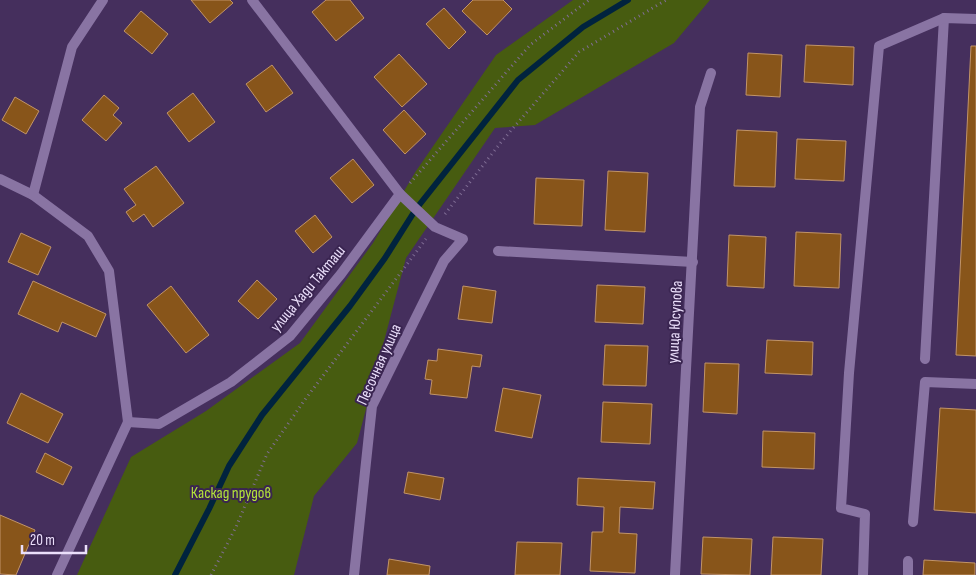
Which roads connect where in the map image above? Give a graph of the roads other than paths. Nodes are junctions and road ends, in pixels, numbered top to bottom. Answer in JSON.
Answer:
{"nodes":[{"id":1,"x":103,"y":0,"type":"edge"},
{"id":2,"x":252,"y":0,"type":"edge"},
{"id":3,"x":944,"y":18,"type":"junction"},
{"id":4,"x":976,"y":19,"type":"edge"},
{"id":5,"x":711,"y":73,"type":"dead end"},
{"id":6,"x":0,"y":179,"type":"edge"},
{"id":7,"x":400,"y":194,"type":"junction"},
{"id":8,"x":33,"y":195,"type":"junction"},
{"id":9,"x":498,"y":251,"type":"dead end"},
{"id":10,"x":693,"y":262,"type":"junction"},
{"id":11,"x":925,"y":359,"type":"dead end"},
{"id":12,"x":976,"y":384,"type":"edge"},
{"id":13,"x":128,"y":422,"type":"junction"},
{"id":14,"x":913,"y":522,"type":"dead end"},
{"id":15,"x":908,"y":562,"type":"dead end"},
{"id":16,"x":58,"y":575,"type":"edge"},
{"id":17,"x":354,"y":575,"type":"edge"},
{"id":18,"x":675,"y":575,"type":"edge"},
{"id":19,"x":863,"y":575,"type":"edge"},
{"id":20,"x":908,"y":575,"type":"edge"}],
"edges":[{"from":1,"to":8,"type":"street"},
{"from":2,"to":7,"type":"street"},
{"from":3,"to":4,"type":"street"},
{"from":3,"to":11,"type":"street"},
{"from":3,"to":19,"type":"street"},
{"from":5,"to":10,"type":"street","name":"улица Юсупова"},
{"from":6,"to":8,"type":"street"},
{"from":7,"to":13,"type":"street","name":"улица Хади Такташ"},
{"from":7,"to":17,"type":"street","name":"Песочная улица"},
{"from":8,"to":13,"type":"street"},
{"from":9,"to":10,"type":"street"},
{"from":10,"to":18,"type":"street","name":"улица Юсупова"},
{"from":12,"to":14,"type":"street"},
{"from":13,"to":16,"type":"street"},
{"from":15,"to":20,"type":"street"}]}
